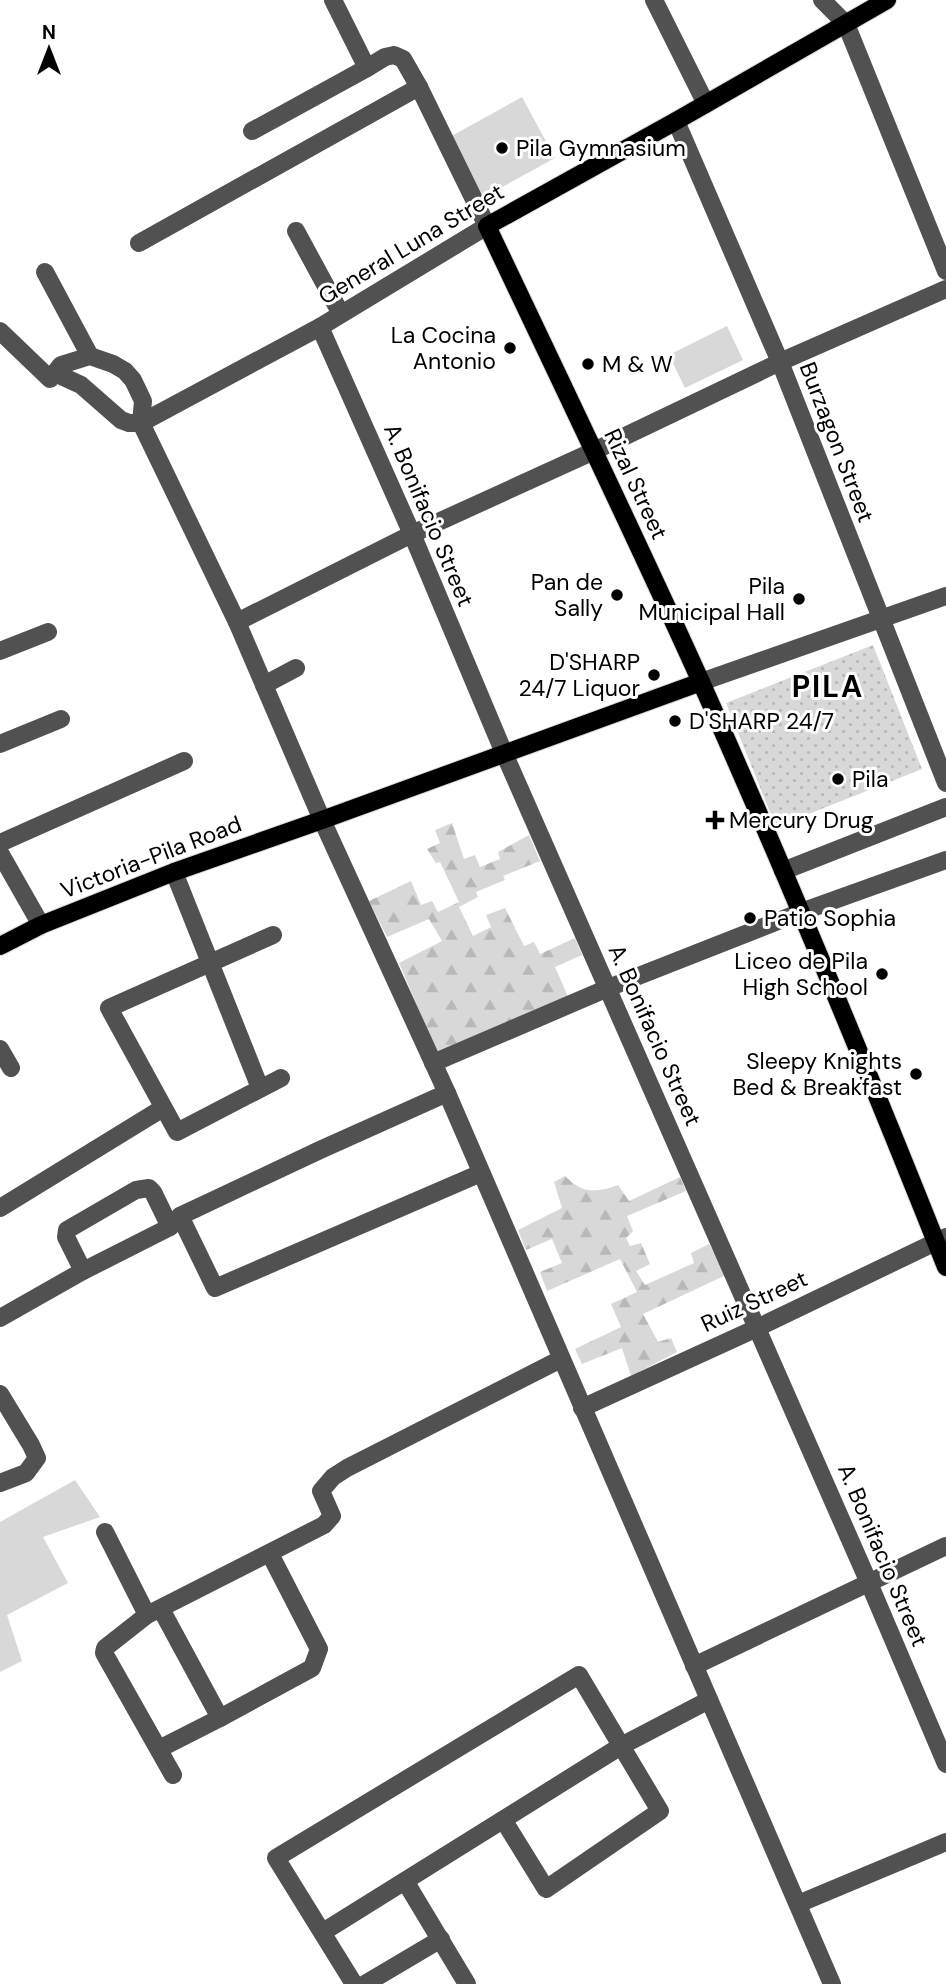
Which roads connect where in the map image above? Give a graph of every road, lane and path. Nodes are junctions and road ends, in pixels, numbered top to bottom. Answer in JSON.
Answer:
{"nodes":[{"id":1,"x":333,"y":0,"type":"edge"},
{"id":2,"x":654,"y":0,"type":"edge"},
{"id":3,"x":822,"y":0,"type":"edge"},
{"id":4,"x":887,"y":0,"type":"edge"},
{"id":5,"x":846,"y":24,"type":"junction"},
{"id":6,"x":367,"y":68,"type":"junction"},
{"id":7,"x":419,"y":87,"type":"junction"},
{"id":8,"x":706,"y":104,"type":"junction"},
{"id":9,"x":676,"y":121,"type":"junction"},
{"id":10,"x":252,"y":131,"type":"dead end"},
{"id":11,"x":487,"y":226,"type":"junction"},
{"id":12,"x":296,"y":231,"type":"dead end"},
{"id":13,"x":139,"y":243,"type":"dead end"},
{"id":14,"x":946,"y":271,"type":"edge"},
{"id":15,"x":45,"y":272,"type":"dead end"},
{"id":16,"x":946,"y":289,"type":"edge"},
{"id":17,"x":341,"y":314,"type":"junction"},
{"id":18,"x":320,"y":327,"type":"junction"},
{"id":19,"x":0,"y":331,"type":"edge"},
{"id":20,"x":90,"y":356,"type":"junction"},
{"id":21,"x":780,"y":362,"type":"junction"},
{"id":22,"x":55,"y":373,"type":"junction"},
{"id":23,"x":141,"y":423,"type":"junction"},
{"id":24,"x":594,"y":451,"type":"junction"},
{"id":25,"x":412,"y":534,"type":"junction"},
{"id":26,"x":946,"y":596,"type":"edge"},
{"id":27,"x":880,"y":619,"type":"junction"},
{"id":28,"x":237,"y":622,"type":"junction"},
{"id":29,"x":48,"y":632,"type":"dead end"},
{"id":30,"x":0,"y":651,"type":"edge"},
{"id":31,"x":296,"y":668,"type":"dead end"},
{"id":32,"x":701,"y":682,"type":"junction"},
{"id":33,"x":264,"y":685,"type":"junction"},
{"id":34,"x":61,"y":719,"type":"dead end"},
{"id":35,"x":0,"y":744,"type":"edge"},
{"id":36,"x":504,"y":753,"type":"junction"},
{"id":37,"x":184,"y":761,"type":"dead end"},
{"id":38,"x":946,"y":783,"type":"edge"},
{"id":39,"x":946,"y":807,"type":"edge"},
{"id":40,"x":322,"y":820,"type":"junction"},
{"id":41,"x":0,"y":843,"type":"edge"},
{"id":42,"x":0,"y":853,"type":"edge"},
{"id":43,"x":946,"y":860,"type":"edge"},
{"id":44,"x":783,"y":871,"type":"junction"},
{"id":45,"x":174,"y":872,"type":"junction"},
{"id":46,"x":801,"y":912,"type":"junction"},
{"id":47,"x":40,"y":925,"type":"junction"},
{"id":48,"x":273,"y":935,"type":"dead end"},
{"id":49,"x":0,"y":946,"type":"edge"},
{"id":50,"x":209,"y":963,"type":"junction"},
{"id":51,"x":608,"y":988,"type":"junction"},
{"id":52,"x":0,"y":1049,"type":"edge"},
{"id":53,"x":433,"y":1063,"type":"junction"},
{"id":54,"x":11,"y":1068,"type":"dead end"},
{"id":55,"x":281,"y":1078,"type":"dead end"},
{"id":56,"x":260,"y":1088,"type":"junction"},
{"id":57,"x":447,"y":1093,"type":"junction"},
{"id":58,"x":163,"y":1108,"type":"junction"},
{"id":59,"x":481,"y":1173,"type":"junction"},
{"id":60,"x":0,"y":1208,"type":"edge"},
{"id":61,"x":175,"y":1222,"type":"junction"},
{"id":62,"x":941,"y":1239,"type":"edge"},
{"id":63,"x":946,"y":1267,"type":"edge"},
{"id":64,"x":83,"y":1272,"type":"junction"},
{"id":65,"x":0,"y":1318,"type":"edge"},
{"id":66,"x":757,"y":1328,"type":"junction"},
{"id":67,"x":561,"y":1359,"type":"junction"},
{"id":68,"x":0,"y":1394,"type":"edge"},
{"id":69,"x":582,"y":1408,"type":"junction"},
{"id":70,"x":0,"y":1483,"type":"edge"},
{"id":71,"x":105,"y":1532,"type":"dead end"},
{"id":72,"x":946,"y":1546,"type":"edge"},
{"id":73,"x":270,"y":1554,"type":"junction"},
{"id":74,"x":869,"y":1583,"type":"junction"},
{"id":75,"x":154,"y":1612,"type":"junction"},
{"id":76,"x":694,"y":1666,"type":"junction"},
{"id":77,"x":709,"y":1700,"type":"junction"},
{"id":78,"x":220,"y":1718,"type":"junction"},
{"id":79,"x":621,"y":1746,"type":"junction"},
{"id":80,"x":159,"y":1749,"type":"junction"},
{"id":81,"x":946,"y":1764,"type":"edge"},
{"id":82,"x":173,"y":1775,"type":"dead end"},
{"id":83,"x":504,"y":1821,"type":"junction"},
{"id":84,"x":946,"y":1842,"type":"edge"},
{"id":85,"x":405,"y":1881,"type":"junction"},
{"id":86,"x":798,"y":1904,"type":"junction"},
{"id":87,"x":323,"y":1932,"type":"junction"},
{"id":88,"x":441,"y":1940,"type":"junction"},
{"id":89,"x":354,"y":1984,"type":"edge"},
{"id":90,"x":365,"y":1984,"type":"edge"},
{"id":91,"x":467,"y":1984,"type":"edge"},
{"id":92,"x":832,"y":1984,"type":"edge"}],
"edges":[{"from":1,"to":6,"type":"street"},
{"from":2,"to":8,"type":"street"},
{"from":3,"to":5,"type":"street"},
{"from":4,"to":5,"type":"main road","name":"General Luna Street"},
{"from":5,"to":8,"type":"main road","name":"General Luna Street"},
{"from":5,"to":14,"type":"street"},
{"from":6,"to":7,"type":"street"},
{"from":6,"to":10,"type":"street"},
{"from":7,"to":11,"type":"street"},
{"from":7,"to":13,"type":"street"},
{"from":8,"to":9,"type":"main road","name":"General Luna Street"},
{"from":9,"to":11,"type":"main road","name":"General Luna Street"},
{"from":9,"to":21,"type":"street","name":"Burzagon Street"},
{"from":11,"to":17,"type":"street","name":"General Luna Street"},
{"from":11,"to":24,"type":"main road","name":"Rizal Street"},
{"from":12,"to":17,"type":"street"},
{"from":15,"to":20,"type":"street"},
{"from":16,"to":21,"type":"street"},
{"from":17,"to":18,"type":"street","name":"General Luna Street"},
{"from":18,"to":23,"type":"street","name":"General Luna Street"},
{"from":18,"to":25,"type":"street","name":"A. Bonifacio Street"},
{"from":19,"to":22,"type":"street"},
{"from":20,"to":22,"type":"street"},
{"from":20,"to":23,"type":"street"},
{"from":21,"to":24,"type":"street"},
{"from":21,"to":27,"type":"street","name":"Burzagon Street"},
{"from":22,"to":23,"type":"street"},
{"from":23,"to":28,"type":"street"},
{"from":24,"to":25,"type":"street"},
{"from":24,"to":32,"type":"main road","name":"Rizal Street"},
{"from":25,"to":28,"type":"street"},
{"from":25,"to":36,"type":"street","name":"A. Bonifacio Street"},
{"from":26,"to":27,"type":"street"},
{"from":27,"to":32,"type":"street"},
{"from":27,"to":38,"type":"street","name":"Burzagon Street"},
{"from":28,"to":33,"type":"street"},
{"from":29,"to":30,"type":"street"},
{"from":31,"to":33,"type":"street"},
{"from":32,"to":36,"type":"main road","name":"Victoria-Pila Road"},
{"from":32,"to":44,"type":"main road","name":"Rizal Street"},
{"from":33,"to":40,"type":"street"},
{"from":34,"to":35,"type":"street"},
{"from":36,"to":40,"type":"main road","name":"Victoria-Pila Road"},
{"from":36,"to":51,"type":"street","name":"A. Bonifacio Street"},
{"from":37,"to":41,"type":"street"},
{"from":39,"to":44,"type":"street"},
{"from":40,"to":45,"type":"main road","name":"Victoria-Pila Road"},
{"from":40,"to":53,"type":"street"},
{"from":42,"to":47,"type":"street"},
{"from":43,"to":46,"type":"street"},
{"from":44,"to":46,"type":"main road","name":"Rizal Street"},
{"from":45,"to":47,"type":"main road","name":"Victoria-Pila Road"},
{"from":45,"to":50,"type":"street"},
{"from":46,"to":51,"type":"street"},
{"from":46,"to":62,"type":"main road","name":"Rizal Street"},
{"from":47,"to":49,"type":"main road","name":"Victoria-Pila Road"},
{"from":48,"to":50,"type":"street"},
{"from":50,"to":56,"type":"street"},
{"from":50,"to":58,"type":"street"},
{"from":51,"to":53,"type":"street"},
{"from":51,"to":66,"type":"street","name":"A. Bonifacio Street"},
{"from":52,"to":54,"type":"street"},
{"from":53,"to":57,"type":"street"},
{"from":55,"to":56,"type":"street"},
{"from":56,"to":58,"type":"street"},
{"from":57,"to":59,"type":"street"},
{"from":57,"to":61,"type":"street"},
{"from":58,"to":60,"type":"street"},
{"from":59,"to":61,"type":"street"},
{"from":59,"to":67,"type":"street"},
{"from":61,"to":64,"type":"street"},
{"from":61,"to":64,"type":"street"},
{"from":62,"to":63,"type":"main road","name":"Rizal Street"},
{"from":62,"to":66,"type":"street","name":"Ruiz Street"},
{"from":64,"to":65,"type":"street"},
{"from":66,"to":69,"type":"street","name":"Ruiz Street"},
{"from":66,"to":74,"type":"street","name":"A. Bonifacio Street"},
{"from":67,"to":69,"type":"street"},
{"from":67,"to":73,"type":"street"},
{"from":68,"to":70,"type":"street"},
{"from":69,"to":76,"type":"street"},
{"from":71,"to":75,"type":"street"},
{"from":72,"to":74,"type":"street"},
{"from":73,"to":75,"type":"street"},
{"from":73,"to":78,"type":"street"},
{"from":74,"to":76,"type":"street"},
{"from":74,"to":81,"type":"street","name":"A. Bonifacio Street"},
{"from":75,"to":78,"type":"street"},
{"from":75,"to":80,"type":"street"},
{"from":76,"to":77,"type":"street"},
{"from":77,"to":79,"type":"street"},
{"from":77,"to":86,"type":"street"},
{"from":78,"to":80,"type":"street"},
{"from":79,"to":83,"type":"street"},
{"from":79,"to":83,"type":"street"},
{"from":79,"to":87,"type":"street"},
{"from":80,"to":82,"type":"street"},
{"from":83,"to":85,"type":"street"},
{"from":84,"to":86,"type":"street"},
{"from":85,"to":87,"type":"street"},
{"from":85,"to":88,"type":"street"},
{"from":86,"to":92,"type":"street"},
{"from":87,"to":89,"type":"street"},
{"from":88,"to":90,"type":"street"},
{"from":88,"to":91,"type":"street"}]}
